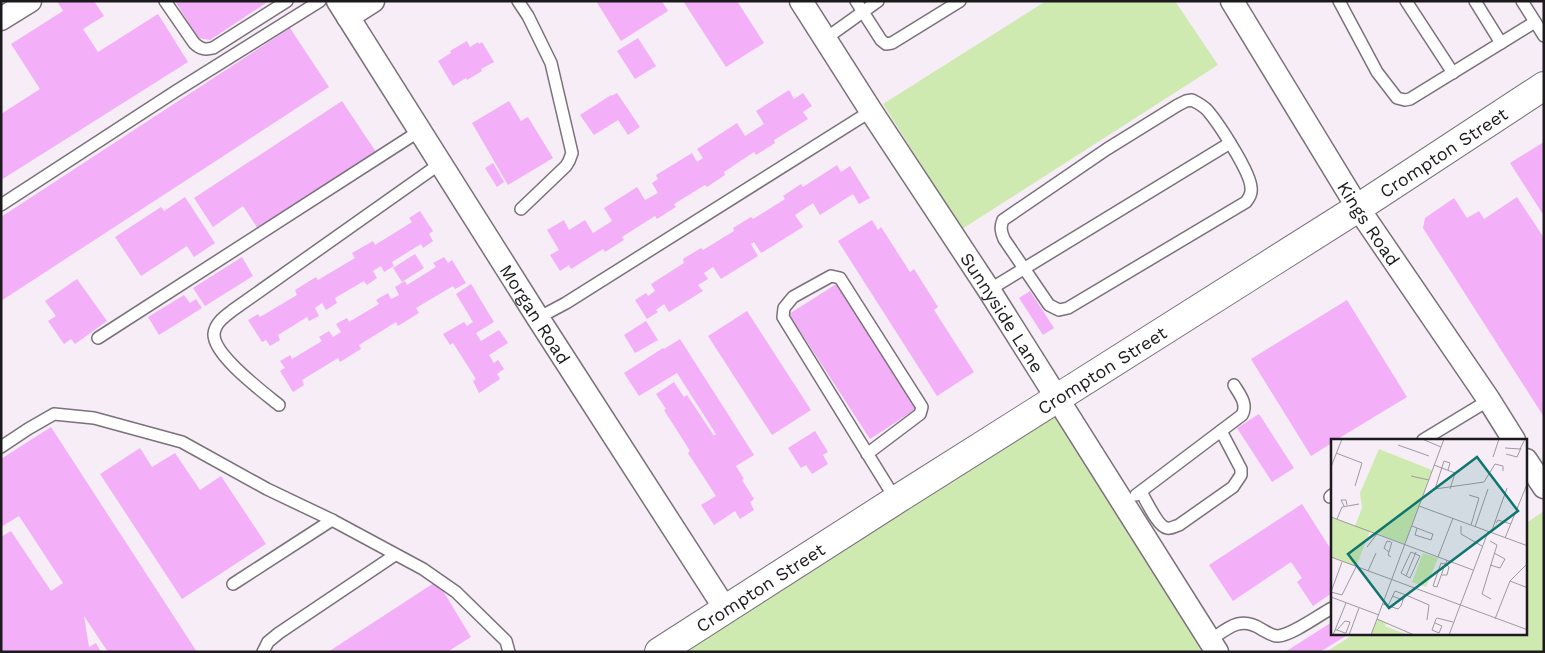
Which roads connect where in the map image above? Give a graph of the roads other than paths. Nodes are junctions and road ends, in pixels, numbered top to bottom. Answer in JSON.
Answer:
{"nodes":[{"id":1,"x":30,"y":1,"type":"edge"},
{"id":2,"x":165,"y":1,"type":"edge"},
{"id":3,"x":287,"y":1,"type":"edge"},
{"id":4,"x":320,"y":1,"type":"edge"},
{"id":5,"x":373,"y":1,"type":"edge"},
{"id":6,"x":518,"y":1,"type":"edge"},
{"id":7,"x":801,"y":1,"type":"edge"},
{"id":8,"x":856,"y":1,"type":"edge"},
{"id":9,"x":878,"y":1,"type":"edge"},
{"id":10,"x":960,"y":1,"type":"edge"},
{"id":11,"x":1232,"y":1,"type":"edge"},
{"id":12,"x":1339,"y":1,"type":"edge"},
{"id":13,"x":1406,"y":1,"type":"edge"},
{"id":14,"x":1475,"y":1,"type":"edge"},
{"id":15,"x":1522,"y":1,"type":"edge"},
{"id":16,"x":343,"y":9,"type":"edge"},
{"id":17,"x":862,"y":12,"type":"junction"},
{"id":18,"x":1,"y":19,"type":"edge"},
{"id":19,"x":1535,"y":22,"type":"junction"},
{"id":20,"x":1544,"y":36,"type":"edge"},
{"id":21,"x":824,"y":38,"type":"junction"},
{"id":22,"x":1501,"y":43,"type":"junction"},
{"id":23,"x":1453,"y":73,"type":"junction"},
{"id":24,"x":1544,"y":86,"type":"edge"},
{"id":25,"x":871,"y":111,"type":"junction"},
{"id":26,"x":421,"y":130,"type":"junction"},
{"id":27,"x":1230,"y":143,"type":"junction"},
{"id":28,"x":441,"y":163,"type":"junction"},
{"id":29,"x":1,"y":205,"type":"edge"},
{"id":30,"x":1358,"y":208,"type":"junction"},
{"id":31,"x":520,"y":209,"type":"dead end"},
{"id":32,"x":1024,"y":269,"type":"junction"},
{"id":33,"x":989,"y":290,"type":"junction"},
{"id":34,"x":538,"y":318,"type":"junction"},
{"id":35,"x":98,"y":338,"type":"dead end"},
{"id":36,"x":1234,"y":385,"type":"dead end"},
{"id":37,"x":1057,"y":398,"type":"junction"},
{"id":38,"x":1489,"y":400,"type":"junction"},
{"id":39,"x":279,"y":405,"type":"dead end"},
{"id":40,"x":1220,"y":431,"type":"junction"},
{"id":41,"x":1425,"y":439,"type":"edge"},
{"id":42,"x":1513,"y":439,"type":"edge"},
{"id":43,"x":1,"y":447,"type":"edge"},
{"id":44,"x":867,"y":454,"type":"junction"},
{"id":45,"x":1528,"y":463,"type":"edge"},
{"id":46,"x":1544,"y":487,"type":"edge"},
{"id":47,"x":1133,"y":498,"type":"junction"},
{"id":48,"x":896,"y":500,"type":"junction"},
{"id":49,"x":332,"y":520,"type":"junction"},
{"id":50,"x":395,"y":555,"type":"junction"},
{"id":51,"x":233,"y":584,"type":"dead end"},
{"id":52,"x":1331,"y":609,"type":"edge"},
{"id":53,"x":726,"y":610,"type":"junction"},
{"id":54,"x":1213,"y":646,"type":"edge"},
{"id":55,"x":262,"y":652,"type":"edge"},
{"id":56,"x":509,"y":652,"type":"edge"},
{"id":57,"x":660,"y":652,"type":"edge"}],
"edges":[{"from":1,"to":18,"type":"street"},
{"from":2,"to":3,"type":"lane"},
{"from":4,"to":29,"type":"lane"},
{"from":5,"to":16,"type":"street"},
{"from":6,"to":31,"type":"lane"},
{"from":7,"to":21,"type":"street","name":"Sunnyside Lane"},
{"from":8,"to":17,"type":"lane"},
{"from":9,"to":17,"type":"lane"},
{"from":10,"to":17,"type":"lane"},
{"from":11,"to":30,"type":"street","name":"Kings Road"},
{"from":12,"to":23,"type":"lane"},
{"from":13,"to":23,"type":"lane"},
{"from":14,"to":22,"type":"lane"},
{"from":15,"to":19,"type":"lane"},
{"from":16,"to":26,"type":"street","name":"Morgan Road"},
{"from":17,"to":21,"type":"lane"},
{"from":19,"to":20,"type":"lane"},
{"from":19,"to":22,"type":"lane"},
{"from":21,"to":25,"type":"street","name":"Sunnyside Lane"},
{"from":22,"to":23,"type":"lane"},
{"from":24,"to":30,"type":"street","name":"Crompton Street"},
{"from":25,"to":33,"type":"street","name":"Sunnyside Lane"},
{"from":25,"to":34,"type":"lane"},
{"from":26,"to":28,"type":"street","name":"Morgan Road"},
{"from":26,"to":35,"type":"lane"},
{"from":27,"to":32,"type":"lane"},
{"from":27,"to":32,"type":"lane"},
{"from":27,"to":32,"type":"lane"},
{"from":28,"to":34,"type":"street","name":"Morgan Road"},
{"from":28,"to":39,"type":"lane"},
{"from":30,"to":37,"type":"street","name":"Crompton Street"},
{"from":30,"to":38,"type":"street","name":"Kings Road"},
{"from":32,"to":33,"type":"lane"},
{"from":33,"to":37,"type":"street","name":"Sunnyside Lane"},
{"from":34,"to":53,"type":"street","name":"Morgan Road"},
{"from":36,"to":40,"type":"lane"},
{"from":37,"to":47,"type":"street","name":"Sunnyside Lane"},
{"from":37,"to":48,"type":"street","name":"Crompton Street"},
{"from":38,"to":41,"type":"lane"},
{"from":38,"to":42,"type":"street","name":"Kings Road"},
{"from":40,"to":47,"type":"lane"},
{"from":40,"to":47,"type":"lane"},
{"from":43,"to":49,"type":"lane"},
{"from":44,"to":44,"type":"lane"},
{"from":44,"to":48,"type":"lane"},
{"from":45,"to":46,"type":"street"},
{"from":47,"to":54,"type":"street","name":"Sunnyside Lane"},
{"from":48,"to":53,"type":"street","name":"Crompton Street"},
{"from":49,"to":50,"type":"lane"},
{"from":49,"to":51,"type":"lane"},
{"from":50,"to":55,"type":"lane"},
{"from":50,"to":56,"type":"lane"},
{"from":52,"to":54,"type":"lane"},
{"from":53,"to":57,"type":"street","name":"Crompton Street"}]}
